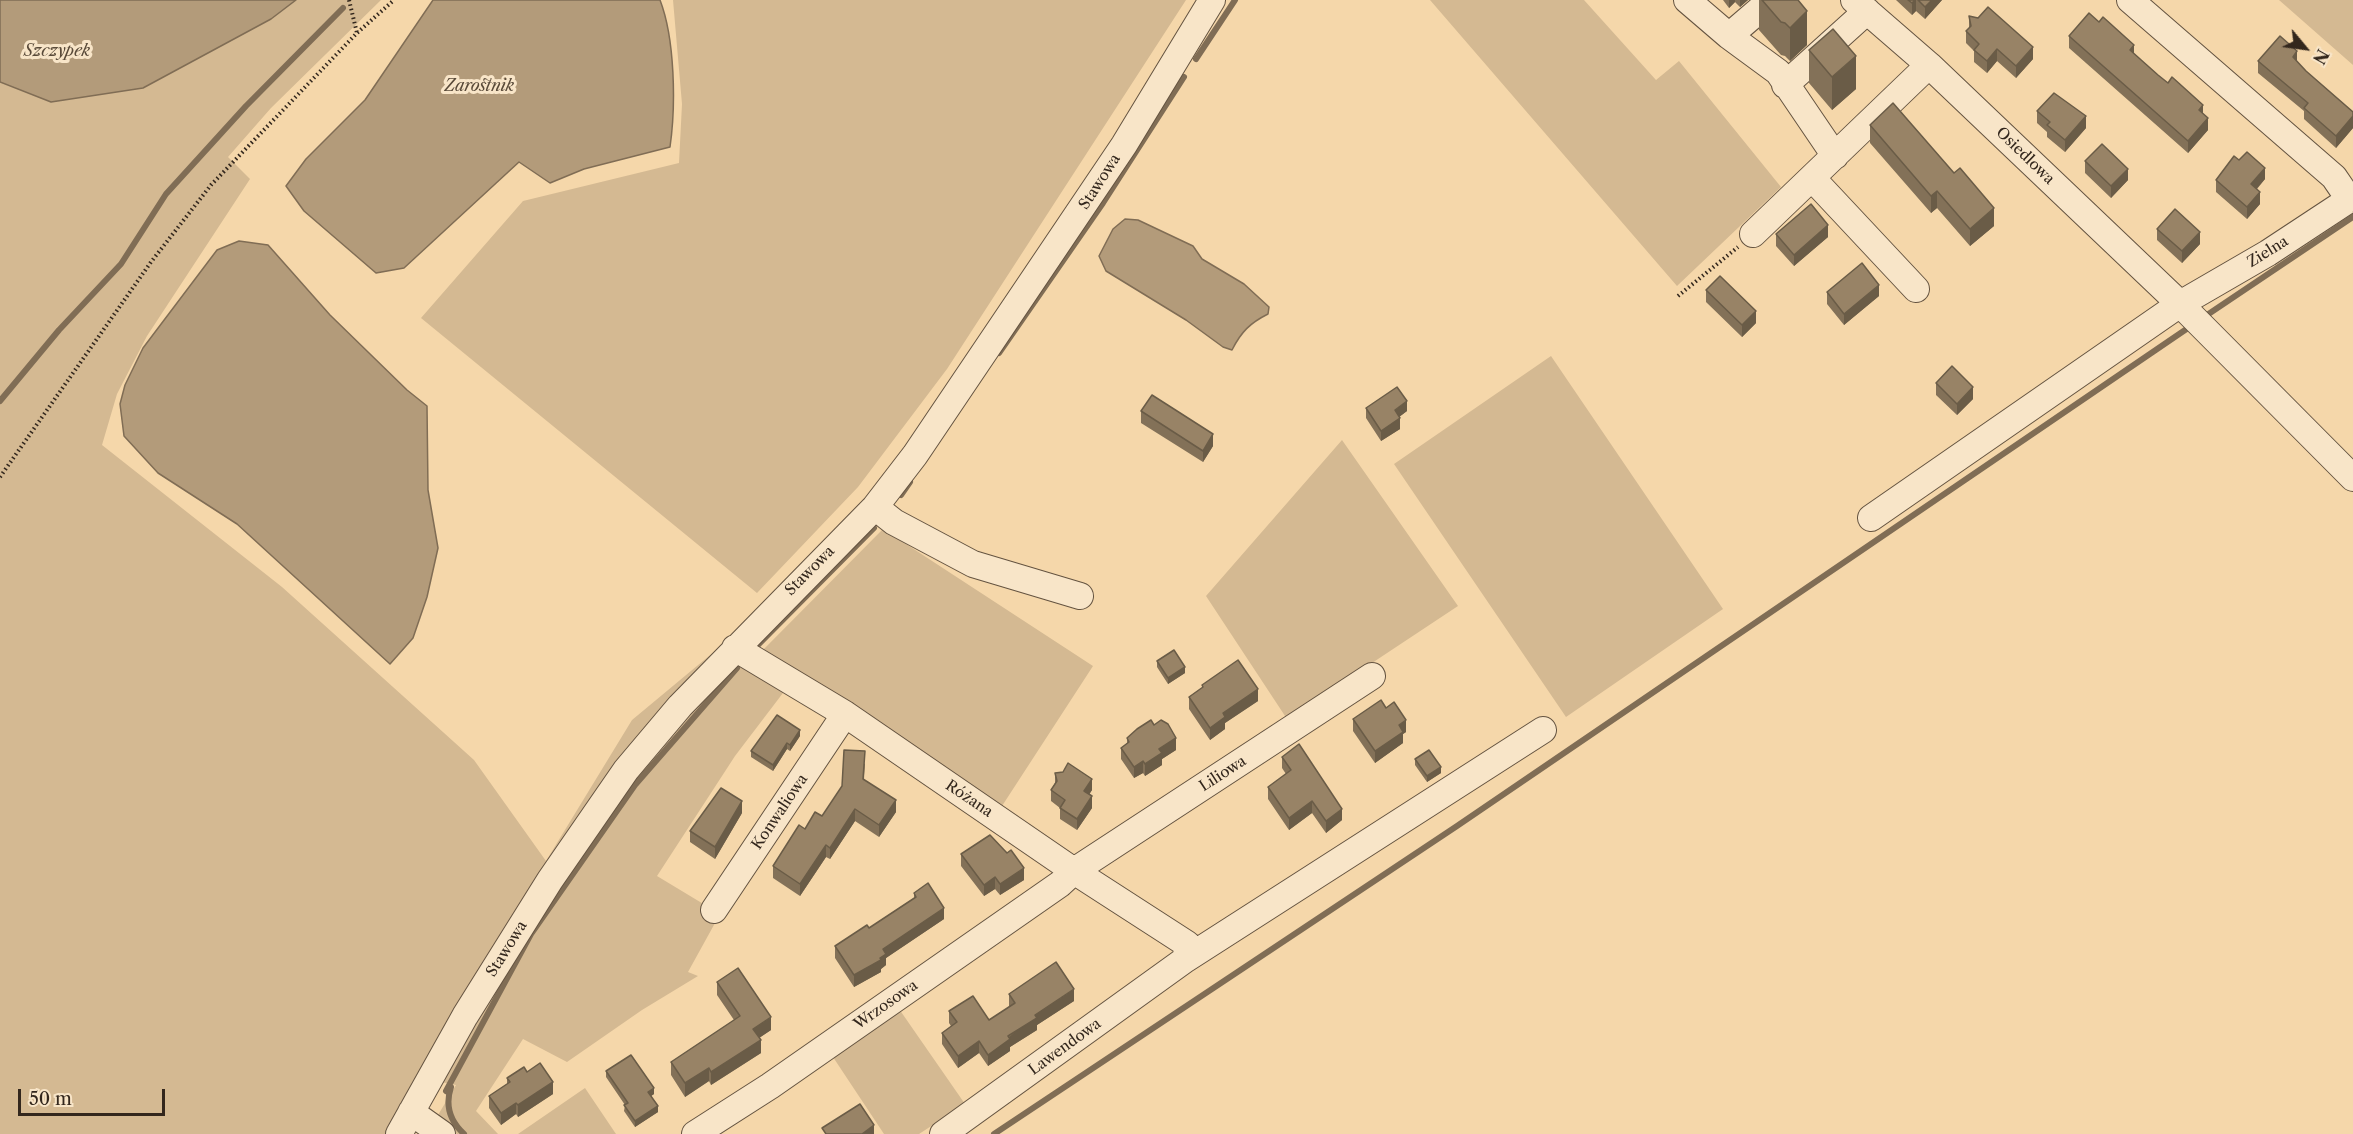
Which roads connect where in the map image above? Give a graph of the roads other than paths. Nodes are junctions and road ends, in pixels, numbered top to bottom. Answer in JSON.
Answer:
{"nodes":[{"id":1,"x":1212,"y":0,"type":"edge"},
{"id":2,"x":1687,"y":0,"type":"edge"},
{"id":3,"x":1771,"y":0,"type":"edge"},
{"id":4,"x":2130,"y":0,"type":"edge"},
{"id":5,"x":1861,"y":5,"type":"edge"},
{"id":6,"x":1729,"y":36,"type":"junction"},
{"id":7,"x":1929,"y":65,"type":"junction"},
{"id":8,"x":1785,"y":85,"type":"junction"},
{"id":9,"x":1835,"y":156,"type":"junction"},
{"id":10,"x":1812,"y":178,"type":"junction"},
{"id":11,"x":2351,"y":198,"type":"edge"},
{"id":12,"x":1753,"y":234,"type":"road end"},
{"id":13,"x":1916,"y":289,"type":"dead end"},
{"id":14,"x":2186,"y":310,"type":"junction"},
{"id":15,"x":2353,"y":478,"type":"edge"},
{"id":16,"x":874,"y":507,"type":"junction"},
{"id":17,"x":1871,"y":518,"type":"dead end"},
{"id":18,"x":1080,"y":596,"type":"dead end"},
{"id":19,"x":735,"y":648,"type":"junction"},
{"id":20,"x":1372,"y":676,"type":"dead end"},
{"id":21,"x":845,"y":714,"type":"junction"},
{"id":22,"x":1543,"y":730,"type":"dead end"},
{"id":23,"x":1074,"y":871,"type":"junction"},
{"id":24,"x":714,"y":910,"type":"dead end"},
{"id":25,"x":1186,"y":959,"type":"junction"},
{"id":26,"x":405,"y":1123,"type":"edge"},
{"id":27,"x":442,"y":1134,"type":"edge"},
{"id":28,"x":695,"y":1134,"type":"edge"},
{"id":29,"x":943,"y":1134,"type":"edge"}],
"edges":[{"from":1,"to":16,"type":"street","name":"Stawowa"},
{"from":2,"to":6,"type":"street"},
{"from":3,"to":6,"type":"street"},
{"from":4,"to":11,"type":"street"},
{"from":5,"to":7,"type":"street","name":"Osiedlowa"},
{"from":5,"to":8,"type":"street"},
{"from":6,"to":8,"type":"street"},
{"from":7,"to":9,"type":"street"},
{"from":7,"to":14,"type":"street","name":"Osiedlowa"},
{"from":8,"to":9,"type":"street"},
{"from":9,"to":10,"type":"street"},
{"from":10,"to":12,"type":"street"},
{"from":10,"to":13,"type":"street"},
{"from":11,"to":14,"type":"street","name":"Zielna"},
{"from":14,"to":15,"type":"street","name":"Osiedlowa"},
{"from":14,"to":17,"type":"street","name":"Zielna"},
{"from":16,"to":18,"type":"street"},
{"from":16,"to":19,"type":"street","name":"Stawowa"},
{"from":19,"to":21,"type":"street","name":"Różana"},
{"from":19,"to":26,"type":"street","name":"Stawowa"},
{"from":20,"to":23,"type":"street","name":"Liliowa"},
{"from":21,"to":23,"type":"street","name":"Różana"},
{"from":21,"to":24,"type":"street","name":"Konwaliowa"},
{"from":22,"to":25,"type":"street","name":"Lawendowa"},
{"from":23,"to":25,"type":"street","name":"Różana"},
{"from":23,"to":28,"type":"street","name":"Wrzosowa"},
{"from":25,"to":29,"type":"street","name":"Lawendowa"},
{"from":26,"to":27,"type":"street"}]}
